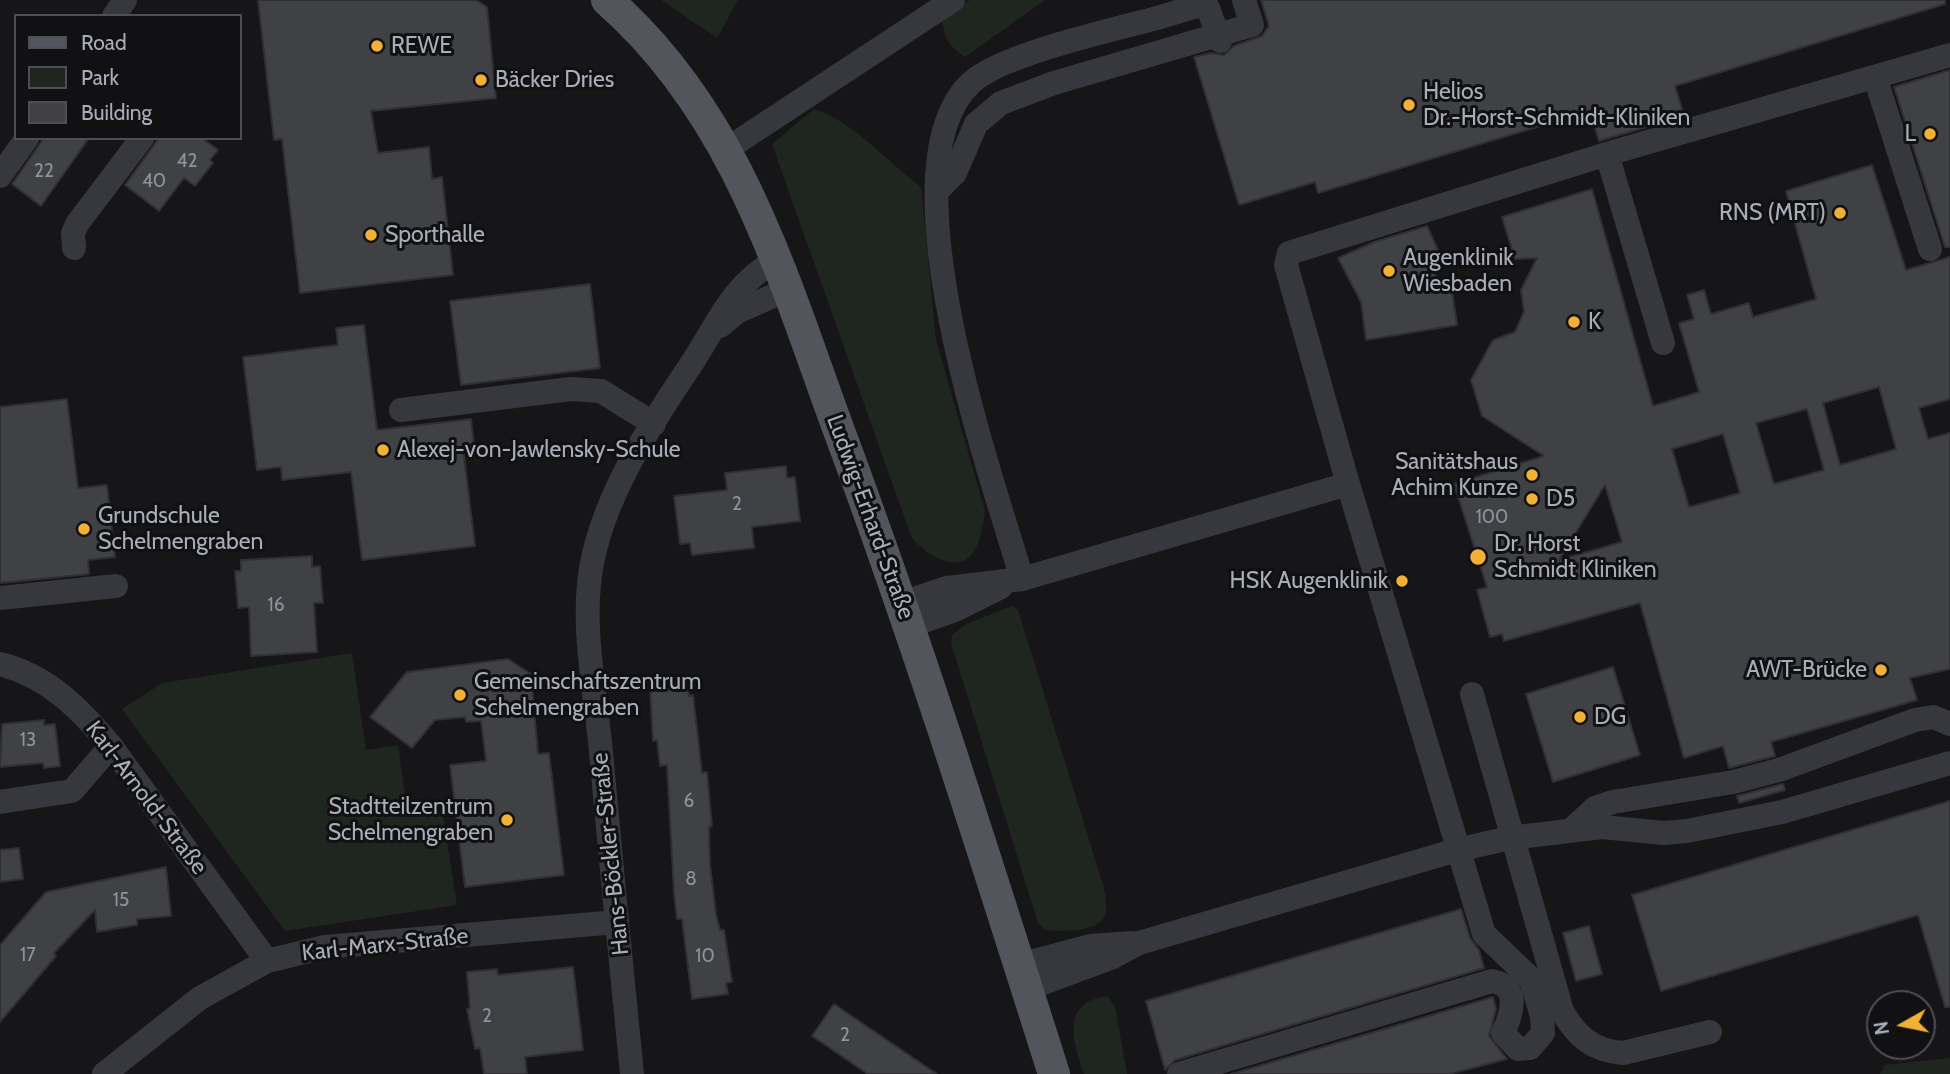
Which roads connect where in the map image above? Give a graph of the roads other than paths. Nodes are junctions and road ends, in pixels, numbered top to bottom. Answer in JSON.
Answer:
{"nodes":[{"id":1,"x":607,"y":0,"type":"edge"},
{"id":2,"x":953,"y":0,"type":"edge"},
{"id":3,"x":1182,"y":0,"type":"edge"},
{"id":4,"x":1244,"y":0,"type":"edge"},
{"id":5,"x":1220,"y":41,"type":"dead end"},
{"id":6,"x":1194,"y":42,"type":"junction"},
{"id":7,"x":1950,"y":55,"type":"edge"},
{"id":8,"x":1875,"y":77,"type":"junction"},
{"id":9,"x":26,"y":140,"type":"edge"},
{"id":10,"x":140,"y":140,"type":"edge"},
{"id":11,"x":727,"y":149,"type":"junction"},
{"id":12,"x":1607,"y":153,"type":"junction"},
{"id":13,"x":0,"y":176,"type":"edge"},
{"id":14,"x":937,"y":191,"type":"junction"},
{"id":15,"x":74,"y":248,"type":"dead end"},
{"id":16,"x":1930,"y":249,"type":"dead end"},
{"id":17,"x":775,"y":261,"type":"junction"},
{"id":18,"x":786,"y":290,"type":"junction"},
{"id":19,"x":714,"y":331,"type":"junction"},
{"id":20,"x":1663,"y":343,"type":"dead end"},
{"id":21,"x":401,"y":410,"type":"dead end"},
{"id":22,"x":654,"y":424,"type":"junction"},
{"id":23,"x":1348,"y":484,"type":"junction"},
{"id":24,"x":1018,"y":580,"type":"junction"},
{"id":25,"x":116,"y":586,"type":"dead end"},
{"id":26,"x":0,"y":598,"type":"edge"},
{"id":27,"x":906,"y":615,"type":"junction"},
{"id":28,"x":0,"y":664,"type":"edge"},
{"id":29,"x":1472,"y":694,"type":"dead end"},
{"id":30,"x":1950,"y":724,"type":"edge"},
{"id":31,"x":111,"y":746,"type":"junction"},
{"id":32,"x":1950,"y":763,"type":"edge"},
{"id":33,"x":0,"y":802,"type":"edge"},
{"id":34,"x":1572,"y":829,"type":"junction"},
{"id":35,"x":1510,"y":838,"type":"junction"},
{"id":36,"x":1457,"y":850,"type":"junction"},
{"id":37,"x":618,"y":922,"type":"junction"},
{"id":38,"x":267,"y":961,"type":"junction"},
{"id":39,"x":1023,"y":977,"type":"junction"},
{"id":40,"x":1710,"y":1032,"type":"dead end"},
{"id":41,"x":104,"y":1074,"type":"edge"},
{"id":42,"x":632,"y":1074,"type":"edge"},
{"id":43,"x":1054,"y":1074,"type":"edge"},
{"id":44,"x":1179,"y":1074,"type":"edge"}],
"edges":[{"from":1,"to":11,"type":"main road","name":"Ludwig-Erhard-Straße"},
{"from":2,"to":11,"type":"street"},
{"from":3,"to":6,"type":"street"},
{"from":4,"to":6,"type":"street"},
{"from":5,"to":14,"type":"street","bridge":true},
{"from":6,"to":14,"type":"street"},
{"from":7,"to":8,"type":"street"},
{"from":8,"to":12,"type":"street"},
{"from":8,"to":16,"type":"street"},
{"from":9,"to":13,"type":"street"},
{"from":10,"to":15,"type":"street"},
{"from":11,"to":17,"type":"main road","name":"Ludwig-Erhard-Straße"},
{"from":12,"to":20,"type":"street"},
{"from":12,"to":23,"type":"street"},
{"from":14,"to":24,"type":"street"},
{"from":17,"to":18,"type":"main road","name":"Ludwig-Erhard-Straße"},
{"from":17,"to":19,"type":"street","name":"Hans-Böckler-Straße"},
{"from":18,"to":19,"type":"street","name":"Hans-Böckler-Straße"},
{"from":18,"to":27,"type":"main road","name":"Ludwig-Erhard-Straße"},
{"from":19,"to":22,"type":"street","name":"Hans-Böckler-Straße"},
{"from":21,"to":22,"type":"street"},
{"from":22,"to":37,"type":"street","name":"Hans-Böckler-Straße"},
{"from":23,"to":24,"type":"street"},
{"from":23,"to":36,"type":"street"},
{"from":24,"to":27,"type":"street"},
{"from":25,"to":26,"type":"street"},
{"from":27,"to":39,"type":"main road","name":"Ludwig-Erhard-Straße"},
{"from":28,"to":31,"type":"street","name":"Karl-Arnold-Straße"},
{"from":29,"to":35,"type":"street"},
{"from":30,"to":34,"type":"street"},
{"from":31,"to":33,"type":"street"},
{"from":31,"to":38,"type":"street","name":"Karl-Arnold-Straße"},
{"from":32,"to":34,"type":"street"},
{"from":34,"to":35,"type":"street"},
{"from":35,"to":36,"type":"street"},
{"from":35,"to":40,"type":"street"},
{"from":36,"to":39,"type":"street"},
{"from":36,"to":44,"type":"street"},
{"from":37,"to":38,"type":"street","name":"Karl-Marx-Straße"},
{"from":37,"to":42,"type":"street","name":"Hans-Böckler-Straße"},
{"from":38,"to":41,"type":"street","name":"Karl-Marx-Straße"},
{"from":39,"to":43,"type":"main road","name":"Ludwig-Erhard-Straße"}]}
